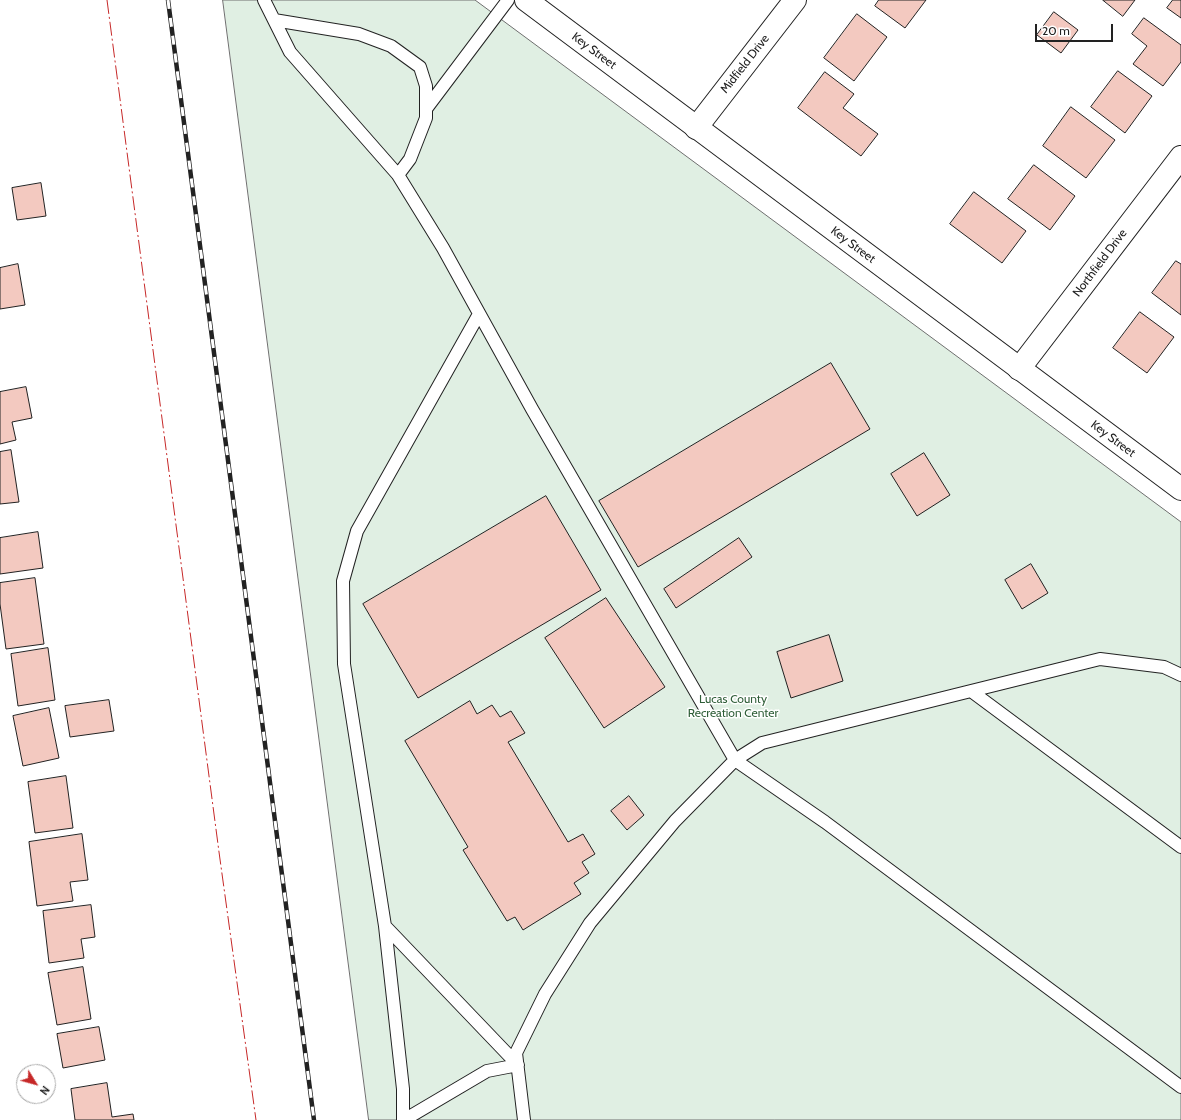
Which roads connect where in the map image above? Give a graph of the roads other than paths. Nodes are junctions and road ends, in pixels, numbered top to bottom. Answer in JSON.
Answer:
{"nodes":[{"id":1,"x":264,"y":0,"type":"edge"},
{"id":2,"x":508,"y":0,"type":"edge"},
{"id":3,"x":526,"y":0,"type":"edge"},
{"id":4,"x":795,"y":0,"type":"edge"},
{"id":5,"x":274,"y":20,"type":"junction"},
{"id":6,"x":426,"y":109,"type":"junction"},
{"id":7,"x":696,"y":128,"type":"junction"},
{"id":8,"x":1181,"y":157,"type":"edge"},
{"id":9,"x":398,"y":175,"type":"junction"},
{"id":10,"x":479,"y":314,"type":"junction"},
{"id":11,"x":1019,"y":369,"type":"junction"},
{"id":12,"x":1181,"y":490,"type":"edge"},
{"id":13,"x":1181,"y":675,"type":"edge"},
{"id":14,"x":970,"y":691,"type":"junction"},
{"id":15,"x":735,"y":760,"type":"junction"},
{"id":16,"x":1181,"y":847,"type":"edge"},
{"id":17,"x":385,"y":926,"type":"junction"},
{"id":18,"x":518,"y":1066,"type":"junction"},
{"id":19,"x":1181,"y":1087,"type":"edge"},
{"id":20,"x":404,"y":1120,"type":"edge"},
{"id":21,"x":524,"y":1120,"type":"edge"}],
"edges":[{"from":1,"to":5,"type":"lane"},
{"from":2,"to":6,"type":"lane"},
{"from":3,"to":7,"type":"street","name":"Key Street"},
{"from":4,"to":7,"type":"street","name":"Midfield Drive"},
{"from":5,"to":6,"type":"lane"},
{"from":5,"to":9,"type":"lane"},
{"from":6,"to":9,"type":"lane"},
{"from":7,"to":11,"type":"street","name":"Key Street"},
{"from":8,"to":11,"type":"street","name":"Northfield Drive"},
{"from":9,"to":10,"type":"lane"},
{"from":10,"to":15,"type":"lane"},
{"from":10,"to":17,"type":"lane"},
{"from":11,"to":12,"type":"street","name":"Key Street"},
{"from":13,"to":14,"type":"lane"},
{"from":14,"to":15,"type":"lane"},
{"from":14,"to":16,"type":"lane"},
{"from":15,"to":18,"type":"lane"},
{"from":15,"to":19,"type":"lane"},
{"from":17,"to":18,"type":"lane"},
{"from":17,"to":20,"type":"lane"},
{"from":18,"to":20,"type":"lane"},
{"from":18,"to":21,"type":"lane"}]}
